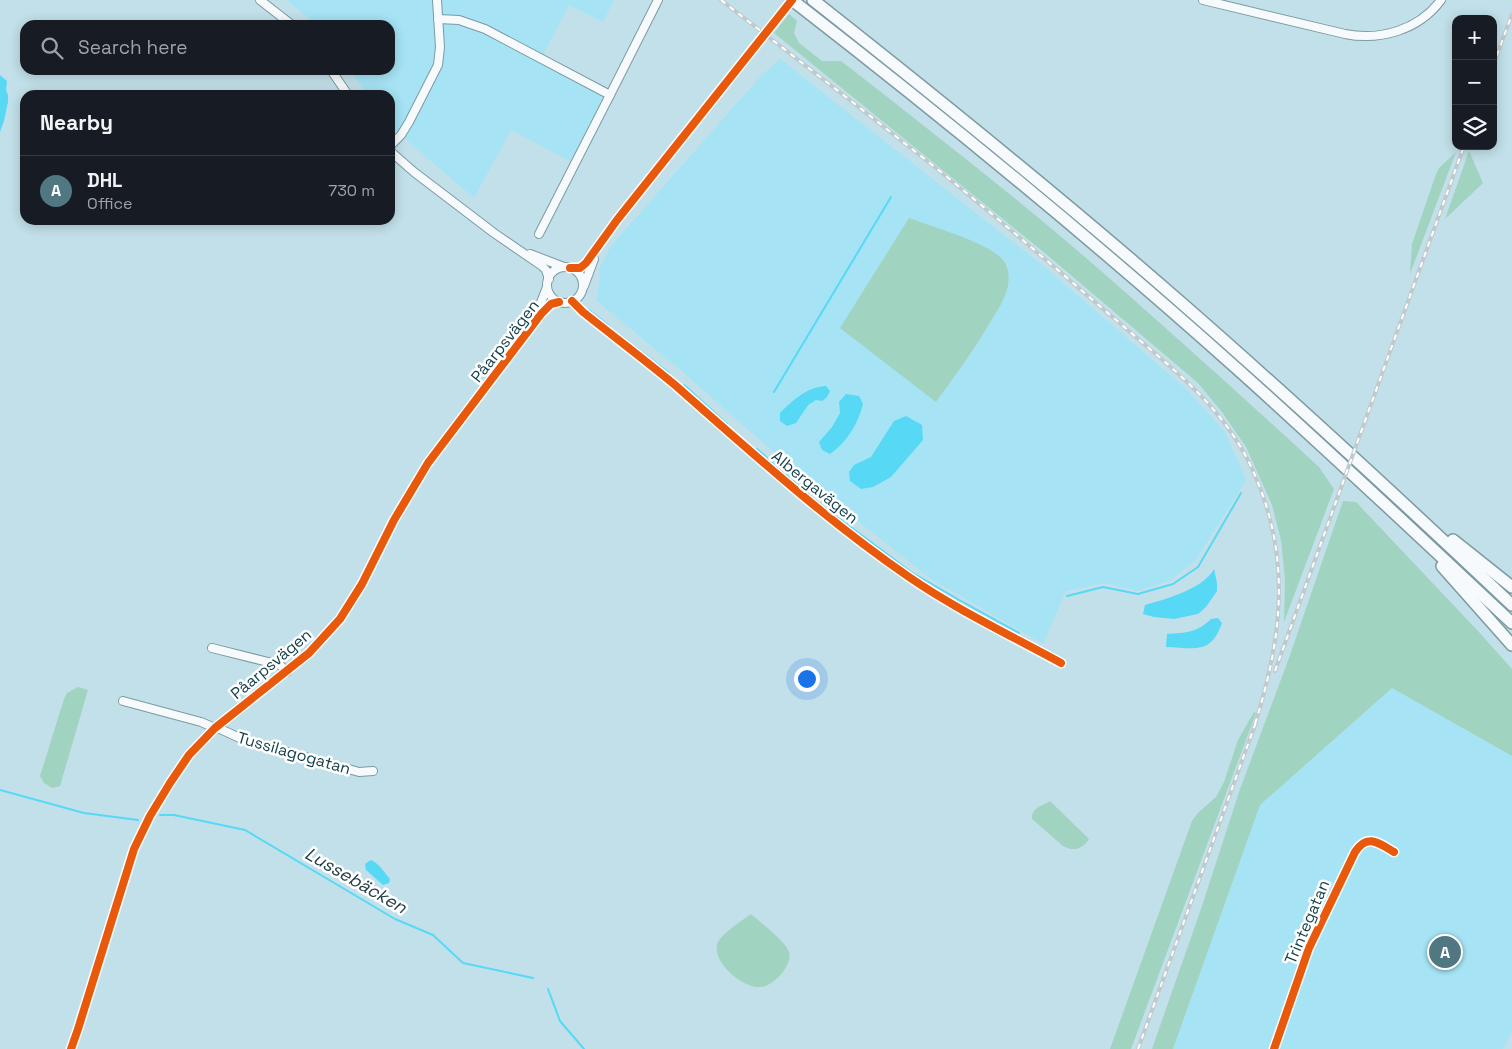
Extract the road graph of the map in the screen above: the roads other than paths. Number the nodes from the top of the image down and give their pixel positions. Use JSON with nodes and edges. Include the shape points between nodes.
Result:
{"nodes":[{"id":1,"x":260,"y":0,"type":"edge"},
{"id":2,"x":437,"y":0,"type":"edge"},
{"id":3,"x":658,"y":0,"type":"edge"},
{"id":4,"x":813,"y":0,"type":"edge"},
{"id":5,"x":1203,"y":0,"type":"edge"},
{"id":6,"x":1441,"y":0,"type":"edge"},
{"id":7,"x":790,"y":2,"type":"edge"},
{"id":8,"x":438,"y":19,"type":"junction"},
{"id":9,"x":286,"y":20,"type":"edge"},
{"id":10,"x":334,"y":75,"type":"edge"},
{"id":11,"x":345,"y":90,"type":"edge"},
{"id":12,"x":610,"y":96,"type":"junction"},
{"id":13,"x":395,"y":140,"type":"edge"},
{"id":14,"x":395,"y":155,"type":"edge"},
{"id":15,"x":540,"y":234,"type":"dead end"},
{"id":16,"x":517,"y":248,"type":"junction"},
{"id":17,"x":598,"y":248,"type":"junction"},
{"id":18,"x":568,"y":268,"type":"junction"},
{"id":19,"x":548,"y":283,"type":"junction"},
{"id":20,"x":583,"y":288,"type":"junction"},
{"id":21,"x":572,"y":301,"type":"junction"},
{"id":22,"x":559,"y":302,"type":"junction"},
{"id":23,"x":530,"y":329,"type":"junction"},
{"id":24,"x":1386,"y":487,"type":"junction"},
{"id":25,"x":1404,"y":521,"type":"junction"},
{"id":26,"x":1512,"y":587,"type":"edge"},
{"id":27,"x":1512,"y":605,"type":"edge"},
{"id":28,"x":1512,"y":623,"type":"edge"},
{"id":29,"x":1512,"y":645,"type":"edge"},
{"id":30,"x":212,"y":648,"type":"dead end"},
{"id":31,"x":1061,"y":663,"type":"dead end"},
{"id":32,"x":287,"y":672,"type":"junction"},
{"id":33,"x":123,"y":702,"type":"dead end"},
{"id":34,"x":215,"y":727,"type":"junction"},
{"id":35,"x":373,"y":771,"type":"dead end"},
{"id":36,"x":1394,"y":852,"type":"dead end"},
{"id":37,"x":71,"y":1049,"type":"edge"},
{"id":38,"x":1274,"y":1049,"type":"edge"}],
"edges":[{"from":1,"to":9,"type":"street"},
{"from":2,"to":8,"type":"street"},
{"from":3,"to":12,"type":"street"},
{"from":4,"to":24,"type":"highway","via":[[1111,242]]},
{"from":5,"to":6,"type":"street","via":[[1360,36],[1386,35],[1400,30],[1426,16]]},
{"from":7,"to":17,"type":"street"},
{"from":7,"to":25,"type":"highway","via":[[929,108],[1121,268]]},
{"from":8,"to":12,"type":"street","via":[[459,20],[485,29]]},
{"from":8,"to":13,"type":"street","via":[[438,65],[409,122]]},
{"from":10,"to":11,"type":"street"},
{"from":12,"to":15,"type":"street"},
{"from":14,"to":16,"type":"street"},
{"from":16,"to":18,"type":"street"},
{"from":16,"to":19,"type":"street","via":[[544,268]]},
{"from":17,"to":18,"type":"street","via":[[584,265]]},
{"from":17,"to":20,"type":"street"},
{"from":18,"to":19,"type":"street","via":[[554,272]]},
{"from":18,"to":20,"type":"street","via":[[580,275]]},
{"from":19,"to":22,"type":"street","via":[[551,296]]},
{"from":19,"to":23,"type":"street","name":"Påarpsvägen"},
{"from":20,"to":21,"type":"street","via":[[580,296]]},
{"from":21,"to":22,"type":"street"},
{"from":21,"to":31,"type":"street","name":"Albergavägen","via":[[811,504],[910,578]]},
{"from":22,"to":23,"type":"street","name":"Påarpsvägen","via":[[547,307]]},
{"from":23,"to":32,"type":"street","name":"Påarpsvägen","via":[[428,463],[340,618],[319,643]]},
{"from":24,"to":26,"type":"highway"},
{"from":24,"to":27,"type":"highway"},
{"from":25,"to":28,"type":"highway"},
{"from":25,"to":29,"type":"highway"},
{"from":30,"to":32,"type":"street","name":"Påarpsvägen","via":[[280,665]]},
{"from":32,"to":34,"type":"street","name":"Påarpsvägen"},
{"from":33,"to":34,"type":"street"},
{"from":34,"to":35,"type":"street","name":"Tussilagogatan","via":[[266,747],[359,772]]},
{"from":34,"to":37,"type":"street","name":"Påarpsvägen","via":[[183,763],[140,837],[123,881]]},
{"from":36,"to":38,"type":"street","name":"Trintegatan","via":[[1372,841],[1358,847],[1316,931]]}]}
